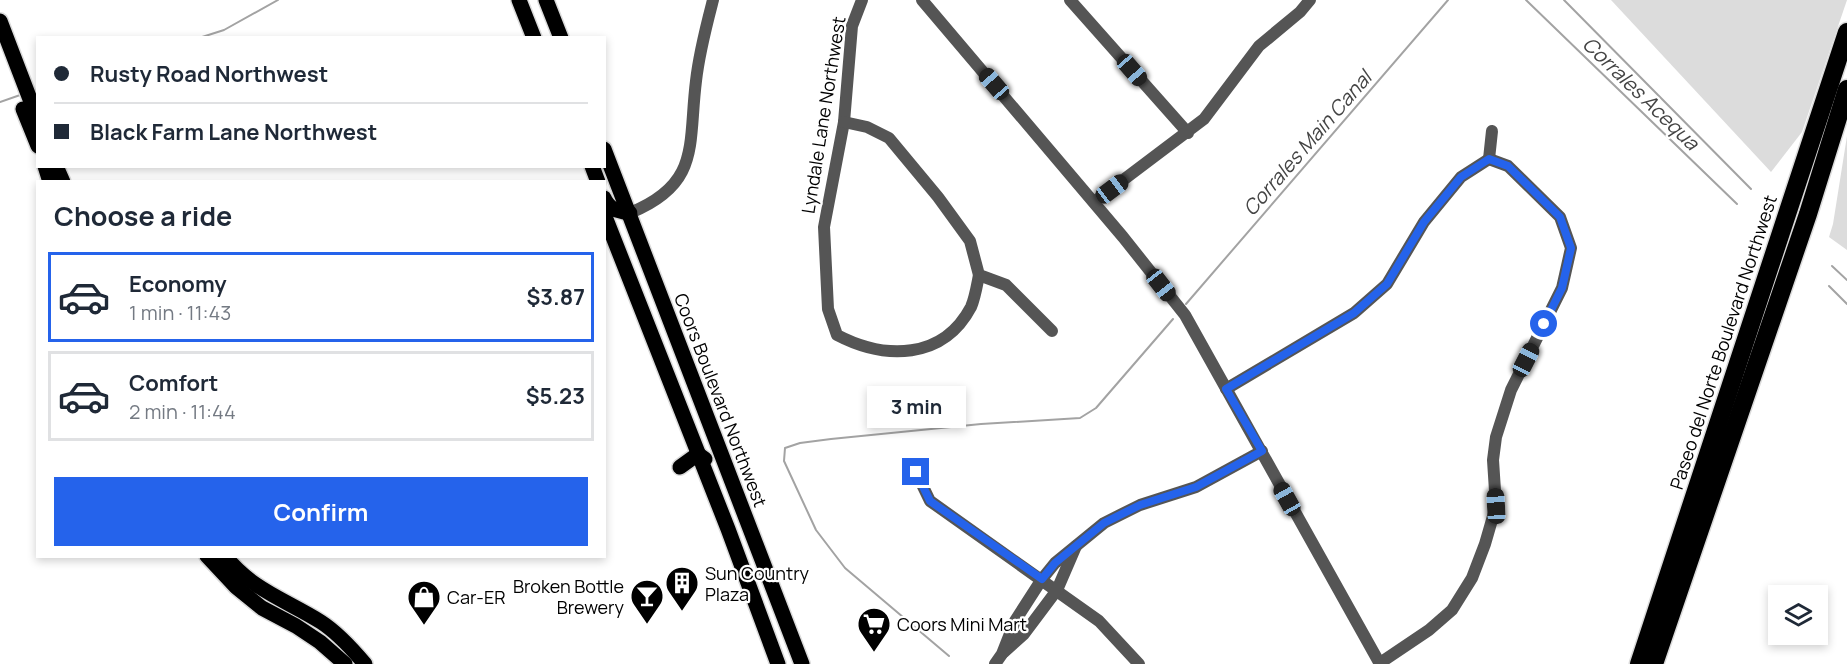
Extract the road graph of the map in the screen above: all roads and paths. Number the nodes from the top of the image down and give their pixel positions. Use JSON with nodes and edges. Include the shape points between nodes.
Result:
{"nodes":[{"id":1,"x":519,"y":0,"type":"edge"},
{"id":2,"x":546,"y":0,"type":"edge"},
{"id":3,"x":713,"y":0,"type":"edge"},
{"id":4,"x":862,"y":0,"type":"edge"},
{"id":5,"x":922,"y":0,"type":"edge"},
{"id":6,"x":1070,"y":0,"type":"edge"},
{"id":7,"x":1310,"y":0,"type":"edge"},
{"id":8,"x":0,"y":21,"type":"edge"},
{"id":9,"x":1847,"y":32,"type":"edge"},
{"id":10,"x":534,"y":36,"type":"edge"},
{"id":11,"x":560,"y":36,"type":"edge"},
{"id":12,"x":4,"y":46,"type":"edge"},
{"id":13,"x":1847,"y":89,"type":"edge"},
{"id":14,"x":36,"y":116,"type":"edge"},
{"id":15,"x":844,"y":122,"type":"junction"},
{"id":16,"x":1492,"y":131,"type":"dead end"},
{"id":17,"x":1188,"y":133,"type":"junction"},
{"id":18,"x":36,"y":143,"type":"edge"},
{"id":19,"x":606,"y":154,"type":"edge"},
{"id":20,"x":1489,"y":159,"type":"junction"},
{"id":21,"x":606,"y":201,"type":"edge"},
{"id":22,"x":1094,"y":202,"type":"junction"},
{"id":23,"x":630,"y":213,"type":"junction"},
{"id":24,"x":606,"y":218,"type":"edge"},
{"id":25,"x":606,"y":220,"type":"edge"},
{"id":26,"x":979,"y":275,"type":"junction"},
{"id":27,"x":1052,"y":331,"type":"dead end"},
{"id":28,"x":682,"y":352,"type":"junction"},
{"id":29,"x":1226,"y":389,"type":"junction"},
{"id":30,"x":1262,"y":451,"type":"junction"},
{"id":31,"x":698,"y":454,"type":"junction"},
{"id":32,"x":680,"y":467,"type":"dead end"},
{"id":33,"x":916,"y":472,"type":"dead end"},
{"id":34,"x":750,"y":532,"type":"junction"},
{"id":35,"x":1077,"y":545,"type":"junction"},
{"id":36,"x":209,"y":558,"type":"edge"},
{"id":37,"x":227,"y":558,"type":"edge"},
{"id":38,"x":1042,"y":579,"type":"junction"},
{"id":39,"x":1057,"y":590,"type":"junction"},
{"id":40,"x":998,"y":659,"type":"edge"},
{"id":41,"x":345,"y":664,"type":"edge"},
{"id":42,"x":365,"y":664,"type":"edge"},
{"id":43,"x":778,"y":664,"type":"edge"},
{"id":44,"x":802,"y":664,"type":"edge"},
{"id":45,"x":1139,"y":664,"type":"edge"},
{"id":46,"x":1380,"y":664,"type":"edge"},
{"id":47,"x":1639,"y":664,"type":"edge"},
{"id":48,"x":1654,"y":664,"type":"edge"}],
"edges":[{"from":1,"to":10,"type":"main road"},
{"from":2,"to":11,"type":"main road"},
{"from":3,"to":23,"type":"street","via":[[699,60],[686,165],[660,198]]},
{"from":4,"to":15,"type":"street","name":"Lyndale Lane Northwest","via":[[852,26]]},
{"from":5,"to":22,"type":"street"},
{"from":6,"to":17,"type":"street"},
{"from":7,"to":17,"type":"street","via":[[1259,46],[1204,119]]},
{"from":8,"to":12,"type":"main road"},
{"from":9,"to":47,"type":"highway","name":"Paseo del Norte Boulevard Northwest"},
{"from":12,"to":14,"type":"main road"},
{"from":12,"to":18,"type":"main road"},
{"from":13,"to":48,"type":"highway","name":"Paseo del Norte Boulevard Northwest"},
{"from":15,"to":26,"type":"street","via":[[889,138],[970,241]]},
{"from":15,"to":26,"type":"street","name":"Lyndale Lane Northwest","via":[[824,227],[828,309],[837,335],[856,345],[902,353],[930,347],[951,333],[971,306]]},
{"from":16,"to":20,"type":"street"},
{"from":17,"to":22,"type":"street"},
{"from":19,"to":23,"type":"main road","name":"Coors Boulevard Northwest"},
{"from":20,"to":29,"type":"street","via":[[1461,177],[1424,222],[1387,284],[1362,306]]},
{"from":20,"to":46,"type":"street","via":[[1508,166],[1560,217],[1571,248],[1562,288],[1511,390],[1496,437],[1496,506],[1472,578],[1452,610]]},
{"from":21,"to":23,"type":"main road","via":[[614,211]]},
{"from":22,"to":29,"type":"street","via":[[1185,315]]},
{"from":23,"to":28,"type":"main road","name":"Coors Boulevard Northwest"},
{"from":24,"to":28,"type":"main road","via":[[615,225],[664,342]]},
{"from":25,"to":31,"type":"main road"},
{"from":26,"to":27,"type":"street","via":[[1006,285]]},
{"from":28,"to":34,"type":"main road","name":"Coors Boulevard Northwest"},
{"from":29,"to":30,"type":"street"},
{"from":30,"to":35,"type":"street","via":[[1196,487],[1125,512]]},
{"from":30,"to":46,"type":"street"},
{"from":31,"to":32,"type":"main road"},
{"from":31,"to":34,"type":"main road","via":[[706,460],[729,508]]},
{"from":31,"to":43,"type":"main road"},
{"from":33,"to":38,"type":"street","via":[[930,501]]},
{"from":34,"to":44,"type":"main road","name":"Coors Boulevard Northwest"},
{"from":35,"to":38,"type":"street"},
{"from":35,"to":39,"type":"street"},
{"from":36,"to":41,"type":"main road","via":[[262,608],[312,637]]},
{"from":37,"to":42,"type":"main road","via":[[265,592],[323,623]]},
{"from":38,"to":39,"type":"street"},
{"from":38,"to":40,"type":"street","via":[[1015,621]]},
{"from":39,"to":40,"type":"street","via":[[1024,634]]},
{"from":39,"to":45,"type":"street","via":[[1099,621]]}]}
